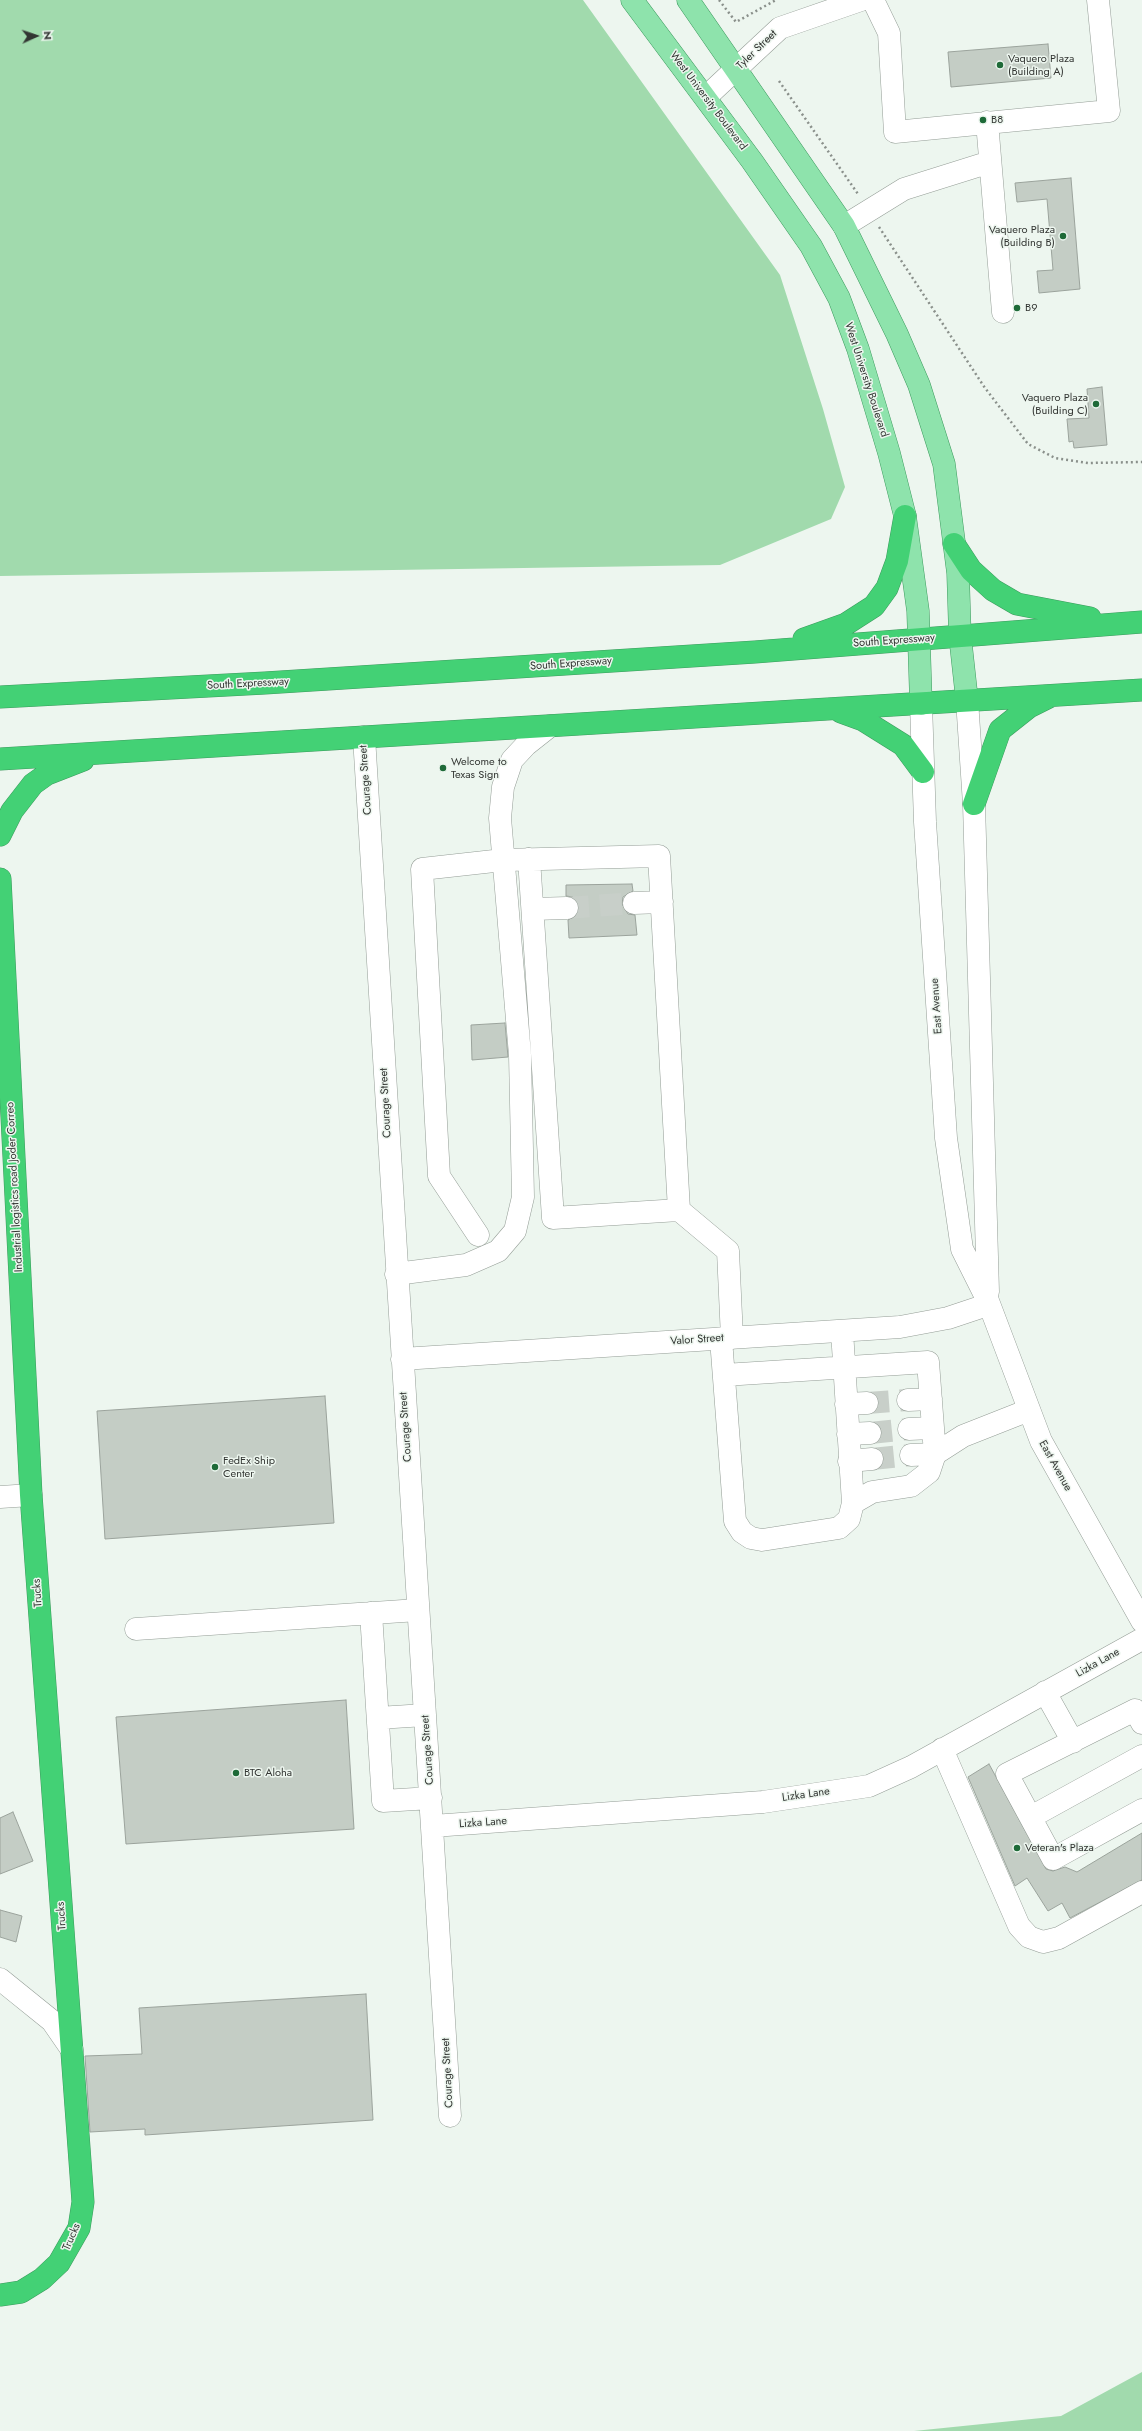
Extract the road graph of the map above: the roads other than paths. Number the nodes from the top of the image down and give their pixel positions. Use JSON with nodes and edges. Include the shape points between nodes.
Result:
{"nodes":[{"id":1,"x":632,"y":0,"type":"edge"},
{"id":2,"x":688,"y":0,"type":"edge"},
{"id":3,"x":861,"y":0,"type":"edge"},
{"id":4,"x":873,"y":0,"type":"edge"},
{"id":5,"x":1098,"y":0,"type":"edge"},
{"id":6,"x":824,"y":6,"type":"edge"},
{"id":7,"x":737,"y":70,"type":"junction"},
{"id":8,"x":706,"y":97,"type":"junction"},
{"id":9,"x":987,"y":122,"type":"junction"},
{"id":10,"x":990,"y":162,"type":"junction"},
{"id":11,"x":844,"y":226,"type":"junction"},
{"id":12,"x":1003,"y":312,"type":"dead end"},
{"id":13,"x":905,"y":516,"type":"junction"},
{"id":14,"x":954,"y":544,"type":"junction"},
{"id":15,"x":1142,"y":622,"type":"edge"},
{"id":16,"x":1121,"y":624,"type":"junction"},
{"id":17,"x":960,"y":636,"type":"junction"},
{"id":18,"x":920,"y":639,"type":"junction"},
{"id":19,"x":755,"y":652,"type":"junction"},
{"id":20,"x":1142,"y":690,"type":"edge"},
{"id":21,"x":1054,"y":695,"type":"junction"},
{"id":22,"x":0,"y":697,"type":"edge"},
{"id":23,"x":967,"y":700,"type":"junction"},
{"id":24,"x":921,"y":704,"type":"junction"},
{"id":25,"x":834,"y":710,"type":"junction"},
{"id":26,"x":550,"y":726,"type":"junction"},
{"id":27,"x":364,"y":737,"type":"junction"},
{"id":28,"x":115,"y":751,"type":"junction"},
{"id":29,"x":0,"y":758,"type":"edge"},
{"id":30,"x":922,"y":772,"type":"junction"},
{"id":31,"x":974,"y":804,"type":"junction"},
{"id":32,"x":0,"y":835,"type":"edge"},
{"id":33,"x":529,"y":859,"type":"junction"},
{"id":34,"x":504,"y":860,"type":"junction"},
{"id":35,"x":0,"y":879,"type":"edge"},
{"id":36,"x":662,"y":902,"type":"junction"},
{"id":37,"x":634,"y":903,"type":"tunnel mouth"},
{"id":38,"x":567,"y":908,"type":"tunnel mouth"},
{"id":39,"x":533,"y":909,"type":"junction"},
{"id":40,"x":5,"y":1094,"type":"edge"},
{"id":41,"x":679,"y":1210,"type":"junction"},
{"id":42,"x":478,"y":1235,"type":"dead end"},
{"id":43,"x":396,"y":1274,"type":"junction"},
{"id":44,"x":988,"y":1301,"type":"junction"},
{"id":45,"x":842,"y":1331,"type":"junction"},
{"id":46,"x":726,"y":1338,"type":"junction"},
{"id":47,"x":402,"y":1359,"type":"junction"},
{"id":48,"x":843,"y":1368,"type":"junction"},
{"id":49,"x":724,"y":1375,"type":"junction"},
{"id":50,"x":931,"y":1399,"type":"junction"},
{"id":51,"x":908,"y":1400,"type":"tunnel mouth"},
{"id":52,"x":867,"y":1403,"type":"tunnel mouth"},
{"id":53,"x":846,"y":1404,"type":"junction"},
{"id":54,"x":1029,"y":1410,"type":"junction"},
{"id":55,"x":932,"y":1428,"type":"junction"},
{"id":56,"x":909,"y":1429,"type":"tunnel mouth"},
{"id":57,"x":870,"y":1433,"type":"tunnel mouth"},
{"id":58,"x":848,"y":1434,"type":"junction"},
{"id":59,"x":935,"y":1454,"type":"junction"},
{"id":60,"x":911,"y":1455,"type":"tunnel mouth"},
{"id":61,"x":872,"y":1459,"type":"tunnel mouth"},
{"id":62,"x":849,"y":1460,"type":"junction"},
{"id":63,"x":31,"y":1495,"type":"junction"},
{"id":64,"x":0,"y":1497,"type":"edge"},
{"id":65,"x":852,"y":1503,"type":"junction"},
{"id":66,"x":418,"y":1610,"type":"junction"},
{"id":67,"x":371,"y":1613,"type":"junction"},
{"id":68,"x":1142,"y":1621,"type":"edge"},
{"id":69,"x":136,"y":1629,"type":"dead end"},
{"id":70,"x":1142,"y":1639,"type":"edge"},
{"id":71,"x":1045,"y":1692,"type":"junction"},
{"id":72,"x":425,"y":1715,"type":"junction"},
{"id":73,"x":378,"y":1718,"type":"junction"},
{"id":74,"x":1142,"y":1723,"type":"edge"},
{"id":75,"x":1073,"y":1742,"type":"junction"},
{"id":76,"x":942,"y":1749,"type":"junction"},
{"id":77,"x":1142,"y":1756,"type":"edge"},
{"id":78,"x":431,"y":1798,"type":"junction"},
{"id":79,"x":1142,"y":1810,"type":"edge"},
{"id":80,"x":1031,"y":1817,"type":"junction"},
{"id":81,"x":433,"y":1826,"type":"junction"},
{"id":82,"x":1142,"y":1892,"type":"edge"},
{"id":83,"x":0,"y":1979,"type":"edge"},
{"id":84,"x":72,"y":2050,"type":"junction"},
{"id":85,"x":450,"y":2116,"type":"dead end"},
{"id":86,"x":0,"y":2295,"type":"edge"}],
"edges":[{"from":1,"to":8,"type":"main road","name":"West University Boulevard"},
{"from":2,"to":7,"type":"main road"},
{"from":3,"to":6,"type":"street","name":"Tyler Street"},
{"from":4,"to":9,"type":"street","via":[[889,33],[895,132]]},
{"from":5,"to":9,"type":"street","via":[[1109,111]]},
{"from":6,"to":7,"type":"street","name":"Tyler Street","via":[[780,28]]},
{"from":7,"to":8,"type":"street","name":"Tyler Street"},
{"from":7,"to":11,"type":"main road"},
{"from":8,"to":13,"type":"main road","name":"West University Boulevard","via":[[811,246],[838,298],[858,349]]},
{"from":9,"to":10,"type":"street"},
{"from":10,"to":11,"type":"street","via":[[904,189]]},
{"from":10,"to":12,"type":"street"},
{"from":11,"to":14,"type":"main road","via":[[919,385],[944,464]]},
{"from":13,"to":18,"type":"main road","name":"West University Boulevard"},
{"from":13,"to":19,"type":"highway","via":[[897,561],[887,588],[874,606],[846,624],[821,635]]},
{"from":14,"to":16,"type":"highway","via":[[977,575],[993,590],[1017,604]]},
{"from":14,"to":17,"type":"main road","via":[[958,573]]},
{"from":15,"to":16,"type":"highway","name":"South Expressway"},
{"from":16,"to":17,"type":"highway","name":"South Expressway"},
{"from":17,"to":18,"type":"highway","name":"South Expressway"},
{"from":17,"to":23,"type":"main road"},
{"from":18,"to":19,"type":"highway","name":"South Expressway"},
{"from":18,"to":24,"type":"main road","name":"West University Boulevard"},
{"from":19,"to":22,"type":"highway","name":"South Expressway"},
{"from":20,"to":21,"type":"highway"},
{"from":21,"to":23,"type":"highway"},
{"from":21,"to":31,"type":"highway","via":[[1029,707],[1000,730]]},
{"from":23,"to":24,"type":"highway"},
{"from":23,"to":31,"type":"street","name":"East Avenue"},
{"from":24,"to":25,"type":"highway"},
{"from":24,"to":30,"type":"street","name":"East Avenue"},
{"from":25,"to":26,"type":"highway"},
{"from":25,"to":30,"type":"highway","via":[[863,720],[903,745]]},
{"from":26,"to":27,"type":"highway"},
{"from":26,"to":34,"type":"street","via":[[512,760],[503,787],[500,818]]},
{"from":27,"to":28,"type":"highway"},
{"from":27,"to":43,"type":"street","name":"Courage Street"},
{"from":28,"to":29,"type":"highway"},
{"from":28,"to":32,"type":"highway","via":[[64,766],[33,784],[12,811]]},
{"from":30,"to":44,"type":"street","name":"East Avenue","via":[[946,1138],[962,1249]]},
{"from":31,"to":44,"type":"street","name":"East Avenue"},
{"from":33,"to":34,"type":"street"},
{"from":33,"to":36,"type":"street","via":[[659,856]]},
{"from":33,"to":39,"type":"street"},
{"from":34,"to":42,"type":"street","via":[[422,869],[439,1176]]},
{"from":34,"to":43,"type":"street","via":[[520,1055],[523,1197],[515,1231],[498,1251],[466,1265]]},
{"from":35,"to":40,"type":"highway","name":"Industrial logistics road Joder Correo"},
{"from":36,"to":37,"type":"street"},
{"from":36,"to":41,"type":"street"},
{"from":38,"to":39,"type":"street"},
{"from":39,"to":41,"type":"street","via":[[553,1218]]},
{"from":40,"to":63,"type":"highway","name":"Industrial logistics road Joder Correo"},
{"from":41,"to":46,"type":"street","via":[[728,1251]]},
{"from":43,"to":47,"type":"street","name":"Courage Street"},
{"from":44,"to":45,"type":"street","name":"Valor Street","via":[[981,1307],[929,1323]]},
{"from":44,"to":54,"type":"street","name":"East Avenue"},
{"from":45,"to":46,"type":"street","name":"Valor Street"},
{"from":45,"to":48,"type":"street"},
{"from":46,"to":47,"type":"street","name":"Valor Street"},
{"from":46,"to":49,"type":"street"},
{"from":47,"to":66,"type":"street","name":"Courage Street"},
{"from":48,"to":49,"type":"street"},
{"from":48,"to":50,"type":"street","via":[[928,1362]]},
{"from":48,"to":53,"type":"street"},
{"from":49,"to":65,"type":"street","via":[[734,1521],[742,1532],[751,1538],[762,1540],[839,1528],[849,1519]]},
{"from":50,"to":51,"type":"street"},
{"from":50,"to":55,"type":"street"},
{"from":52,"to":53,"type":"street"},
{"from":53,"to":58,"type":"street"},
{"from":54,"to":59,"type":"street","via":[[963,1436]]},
{"from":54,"to":68,"type":"street","name":"East Avenue","via":[[1041,1441]]},
{"from":55,"to":56,"type":"street"},
{"from":55,"to":59,"type":"street"},
{"from":57,"to":58,"type":"street"},
{"from":58,"to":62,"type":"street"},
{"from":59,"to":60,"type":"street"},
{"from":59,"to":65,"type":"street","via":[[929,1472],[911,1486],[872,1492]]},
{"from":61,"to":62,"type":"street"},
{"from":62,"to":65,"type":"street"},
{"from":63,"to":64,"type":"street"},
{"from":63,"to":84,"type":"highway","name":"Trucks"},
{"from":66,"to":67,"type":"street"},
{"from":66,"to":72,"type":"street","name":"Courage Street"},
{"from":67,"to":69,"type":"street"},
{"from":67,"to":73,"type":"street"},
{"from":70,"to":71,"type":"street","name":"Lizka Lane"},
{"from":71,"to":75,"type":"street"},
{"from":71,"to":76,"type":"street","name":"Lizka Lane"},
{"from":72,"to":73,"type":"street"},
{"from":72,"to":78,"type":"street","name":"Courage Street"},
{"from":73,"to":78,"type":"street","via":[[383,1801]]},
{"from":74,"to":75,"type":"street","via":[[1135,1710]]},
{"from":75,"to":80,"type":"street","via":[[1007,1774]]},
{"from":76,"to":81,"type":"street","name":"Lizka Lane","via":[[870,1786],[763,1802]]},
{"from":76,"to":82,"type":"street","via":[[1019,1926],[1029,1937],[1043,1942],[1059,1938]]},
{"from":77,"to":80,"type":"street"},
{"from":78,"to":81,"type":"street","name":"Courage Street"},
{"from":79,"to":80,"type":"street","via":[[1053,1859]]},
{"from":81,"to":85,"type":"street","name":"Courage Street"},
{"from":83,"to":84,"type":"street","via":[[52,2021]]},
{"from":84,"to":86,"type":"highway","name":"Trucks","via":[[83,2202],[79,2228],[59,2263],[42,2279],[21,2292]]}]}
